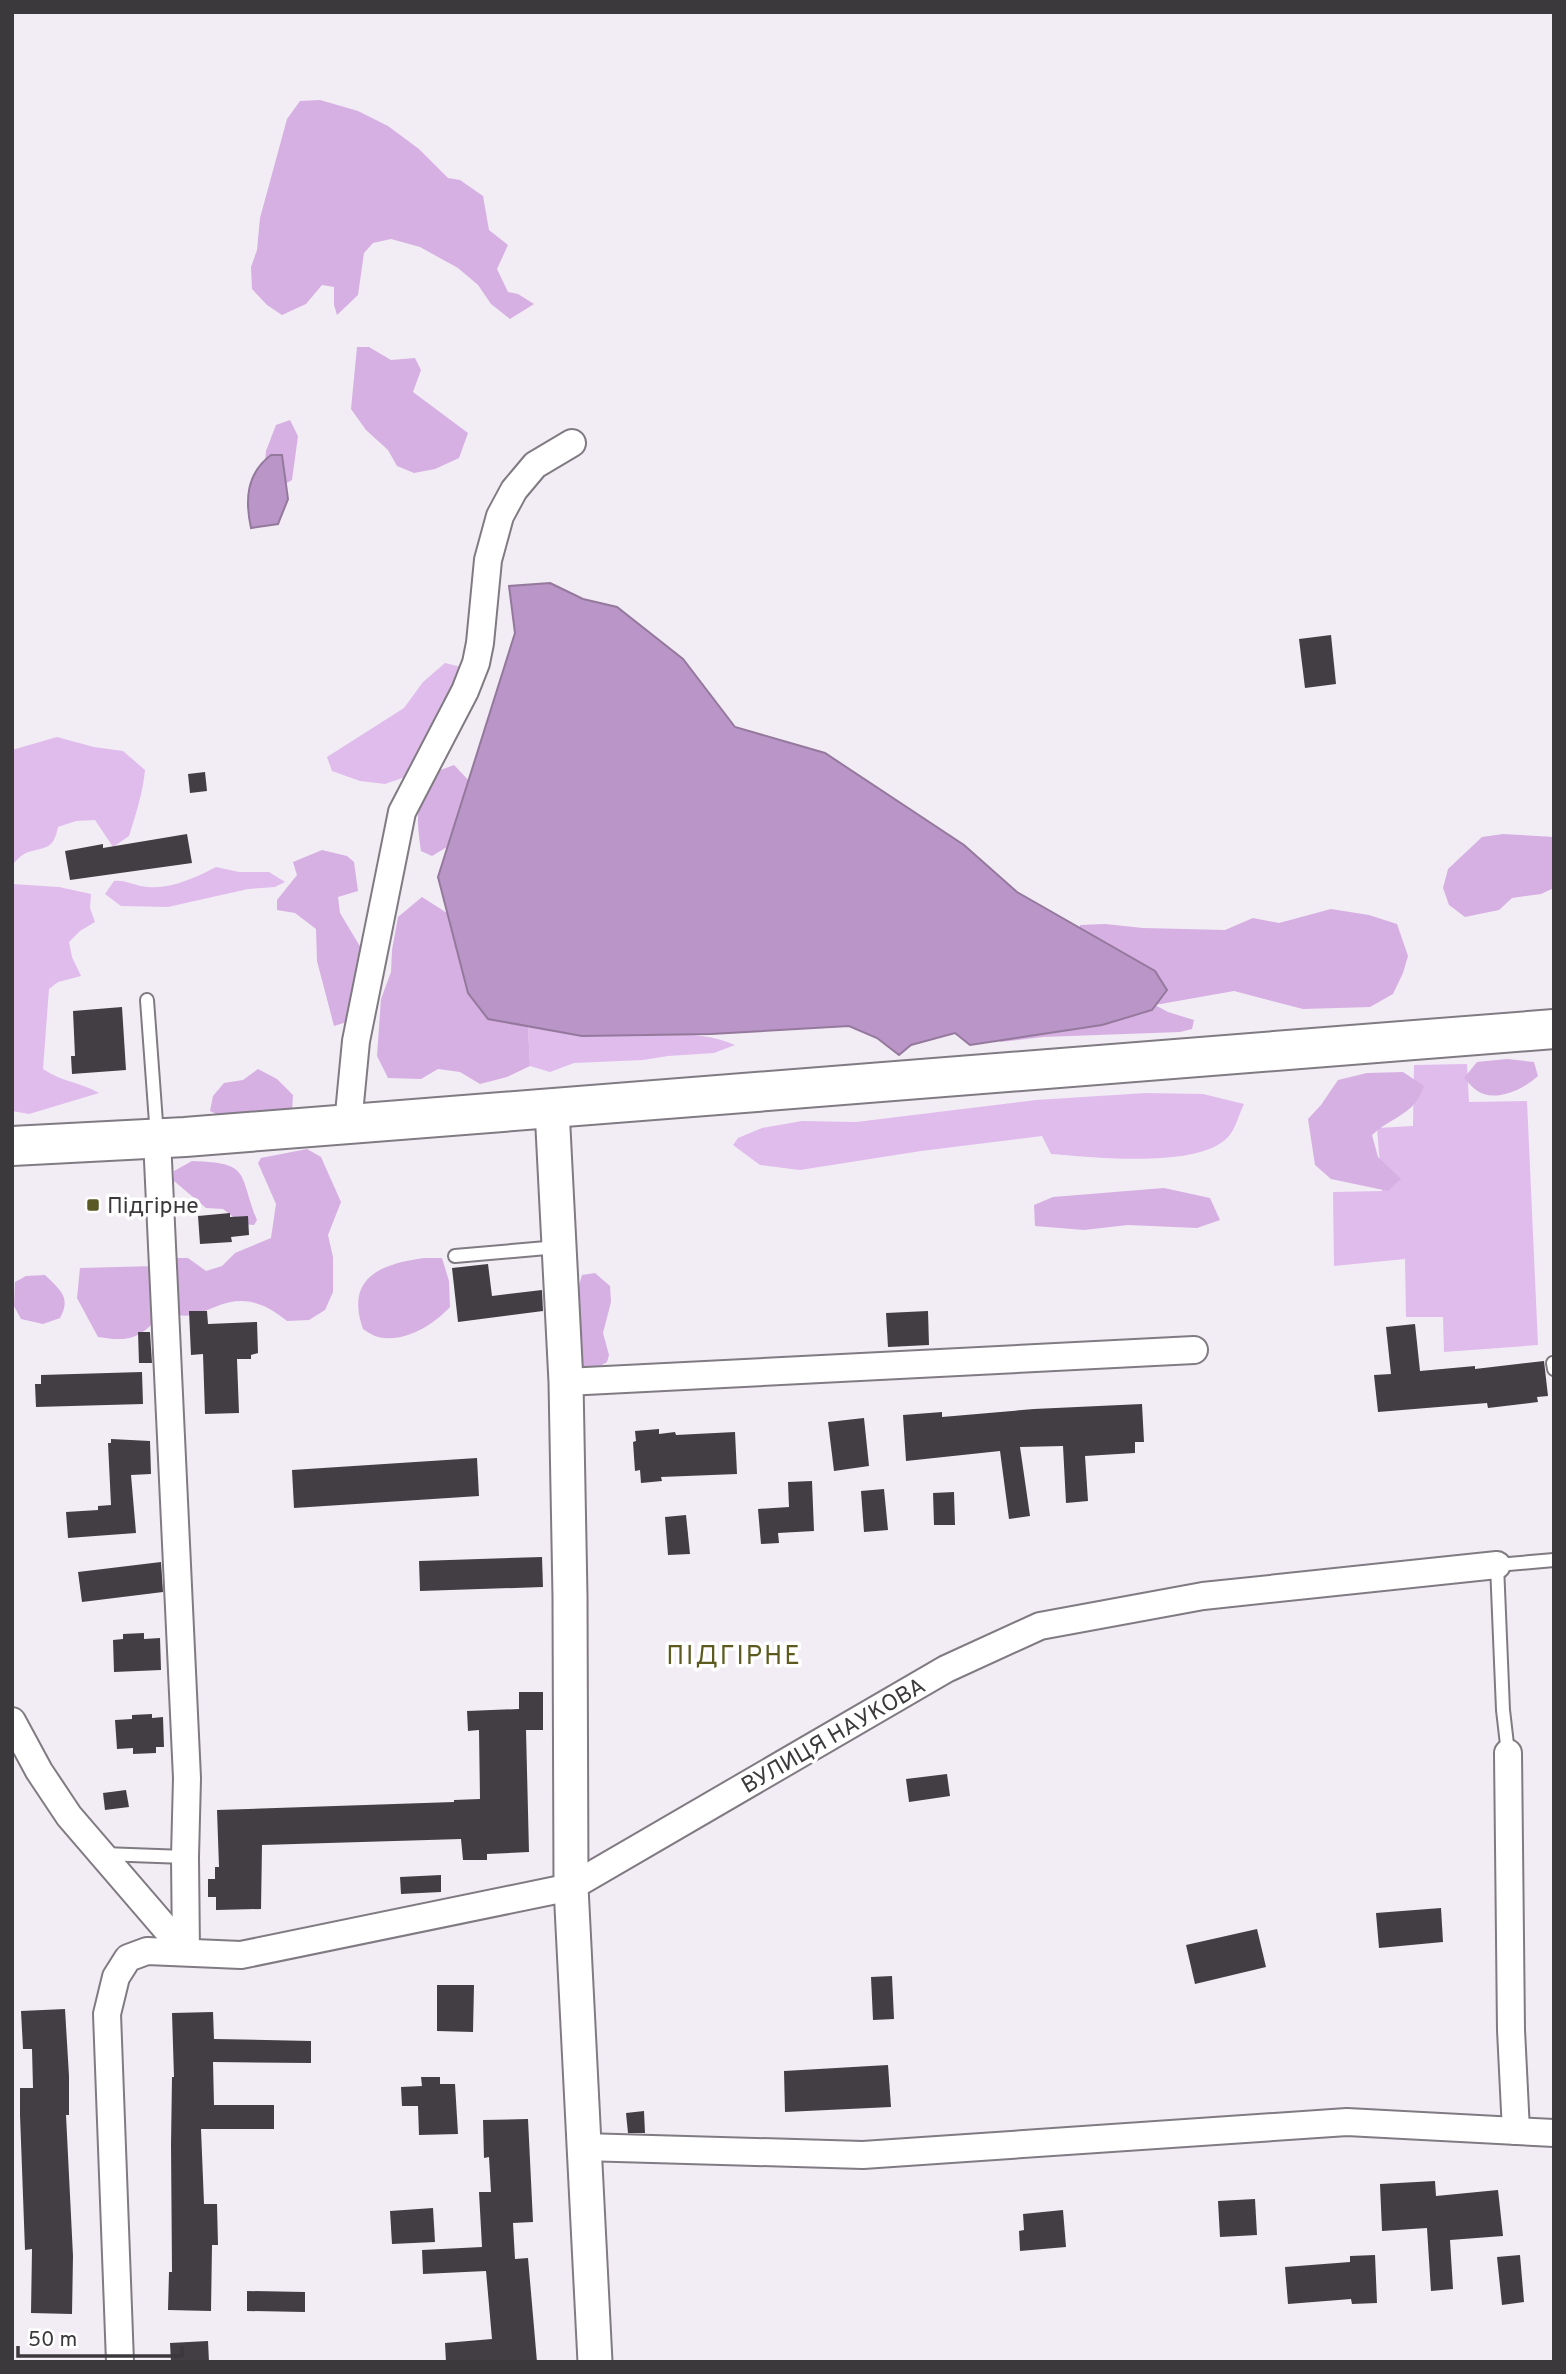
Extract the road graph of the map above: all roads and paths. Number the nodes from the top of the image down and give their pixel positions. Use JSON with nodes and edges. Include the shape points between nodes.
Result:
{"nodes":[{"id":1,"x":572,"y":443,"type":"dead end"},
{"id":2,"x":147,"y":1000,"type":"dead end"},
{"id":3,"x":1554,"y":1029,"type":"edge"},
{"id":4,"x":552,"y":1109,"type":"junction"},
{"id":5,"x":348,"y":1124,"type":"junction"},
{"id":6,"x":157,"y":1139,"type":"junction"},
{"id":7,"x":12,"y":1146,"type":"edge"},
{"id":8,"x":559,"y":1247,"type":"junction"},
{"id":9,"x":455,"y":1256,"type":"dead end"},
{"id":10,"x":1194,"y":1350,"type":"dead end"},
{"id":11,"x":1553,"y":1363,"type":"edge"},
{"id":12,"x":1554,"y":1369,"type":"edge"},
{"id":13,"x":566,"y":1382,"type":"junction"},
{"id":14,"x":1554,"y":1560,"type":"edge"},
{"id":15,"x":1497,"y":1565,"type":"junction"},
{"id":16,"x":12,"y":1721,"type":"edge"},
{"id":17,"x":1508,"y":1753,"type":"joint"},
{"id":18,"x":103,"y":1854,"type":"junction"},
{"id":19,"x":185,"y":1857,"type":"junction"},
{"id":20,"x":570,"y":1887,"type":"junction"},
{"id":21,"x":186,"y":1952,"type":"junction"},
{"id":22,"x":1516,"y":2131,"type":"junction"},
{"id":23,"x":1554,"y":2133,"type":"edge"},
{"id":24,"x":583,"y":2147,"type":"junction"},
{"id":25,"x":120,"y":2362,"type":"edge"},
{"id":26,"x":595,"y":2362,"type":"edge"}],
"edges":[{"from":1,"to":5,"type":"street","via":[[535,465],[500,516],[488,560],[475,663],[402,812],[356,1041]]},
{"from":2,"to":6,"type":"lane"},
{"from":3,"to":4,"type":"highway"},
{"from":4,"to":5,"type":"highway"},
{"from":4,"to":8,"type":"street"},
{"from":5,"to":6,"type":"highway"},
{"from":6,"to":7,"type":"highway"},
{"from":6,"to":19,"type":"street","via":[[185,1723]]},
{"from":8,"to":9,"type":"lane"},
{"from":8,"to":13,"type":"street"},
{"from":10,"to":13,"type":"street"},
{"from":11,"to":12,"type":"lane"},
{"from":13,"to":20,"type":"street"},
{"from":14,"to":15,"type":"lane"},
{"from":15,"to":17,"type":"lane"},
{"from":15,"to":20,"type":"street","name":"ВУЛИЦЯ НАУКОВА","via":[[1203,1596],[1040,1626],[946,1669]]},
{"from":16,"to":18,"type":"street","via":[[69,1816]]},
{"from":17,"to":22,"type":"street"},
{"from":18,"to":19,"type":"lane"},
{"from":18,"to":21,"type":"street"},
{"from":19,"to":21,"type":"street"},
{"from":20,"to":21,"type":"street","name":"ВУЛИЦЯ НАУКОВА","via":[[241,1955]]},
{"from":20,"to":24,"type":"street"},
{"from":21,"to":25,"type":"street","name":"ВУЛИЦЯ НАУКОВА","via":[[147,1951],[128,1958],[116,1977],[107,2014]]},
{"from":22,"to":23,"type":"street"},
{"from":22,"to":24,"type":"street","via":[[1347,2122],[863,2155]]},
{"from":24,"to":26,"type":"street"}]}
